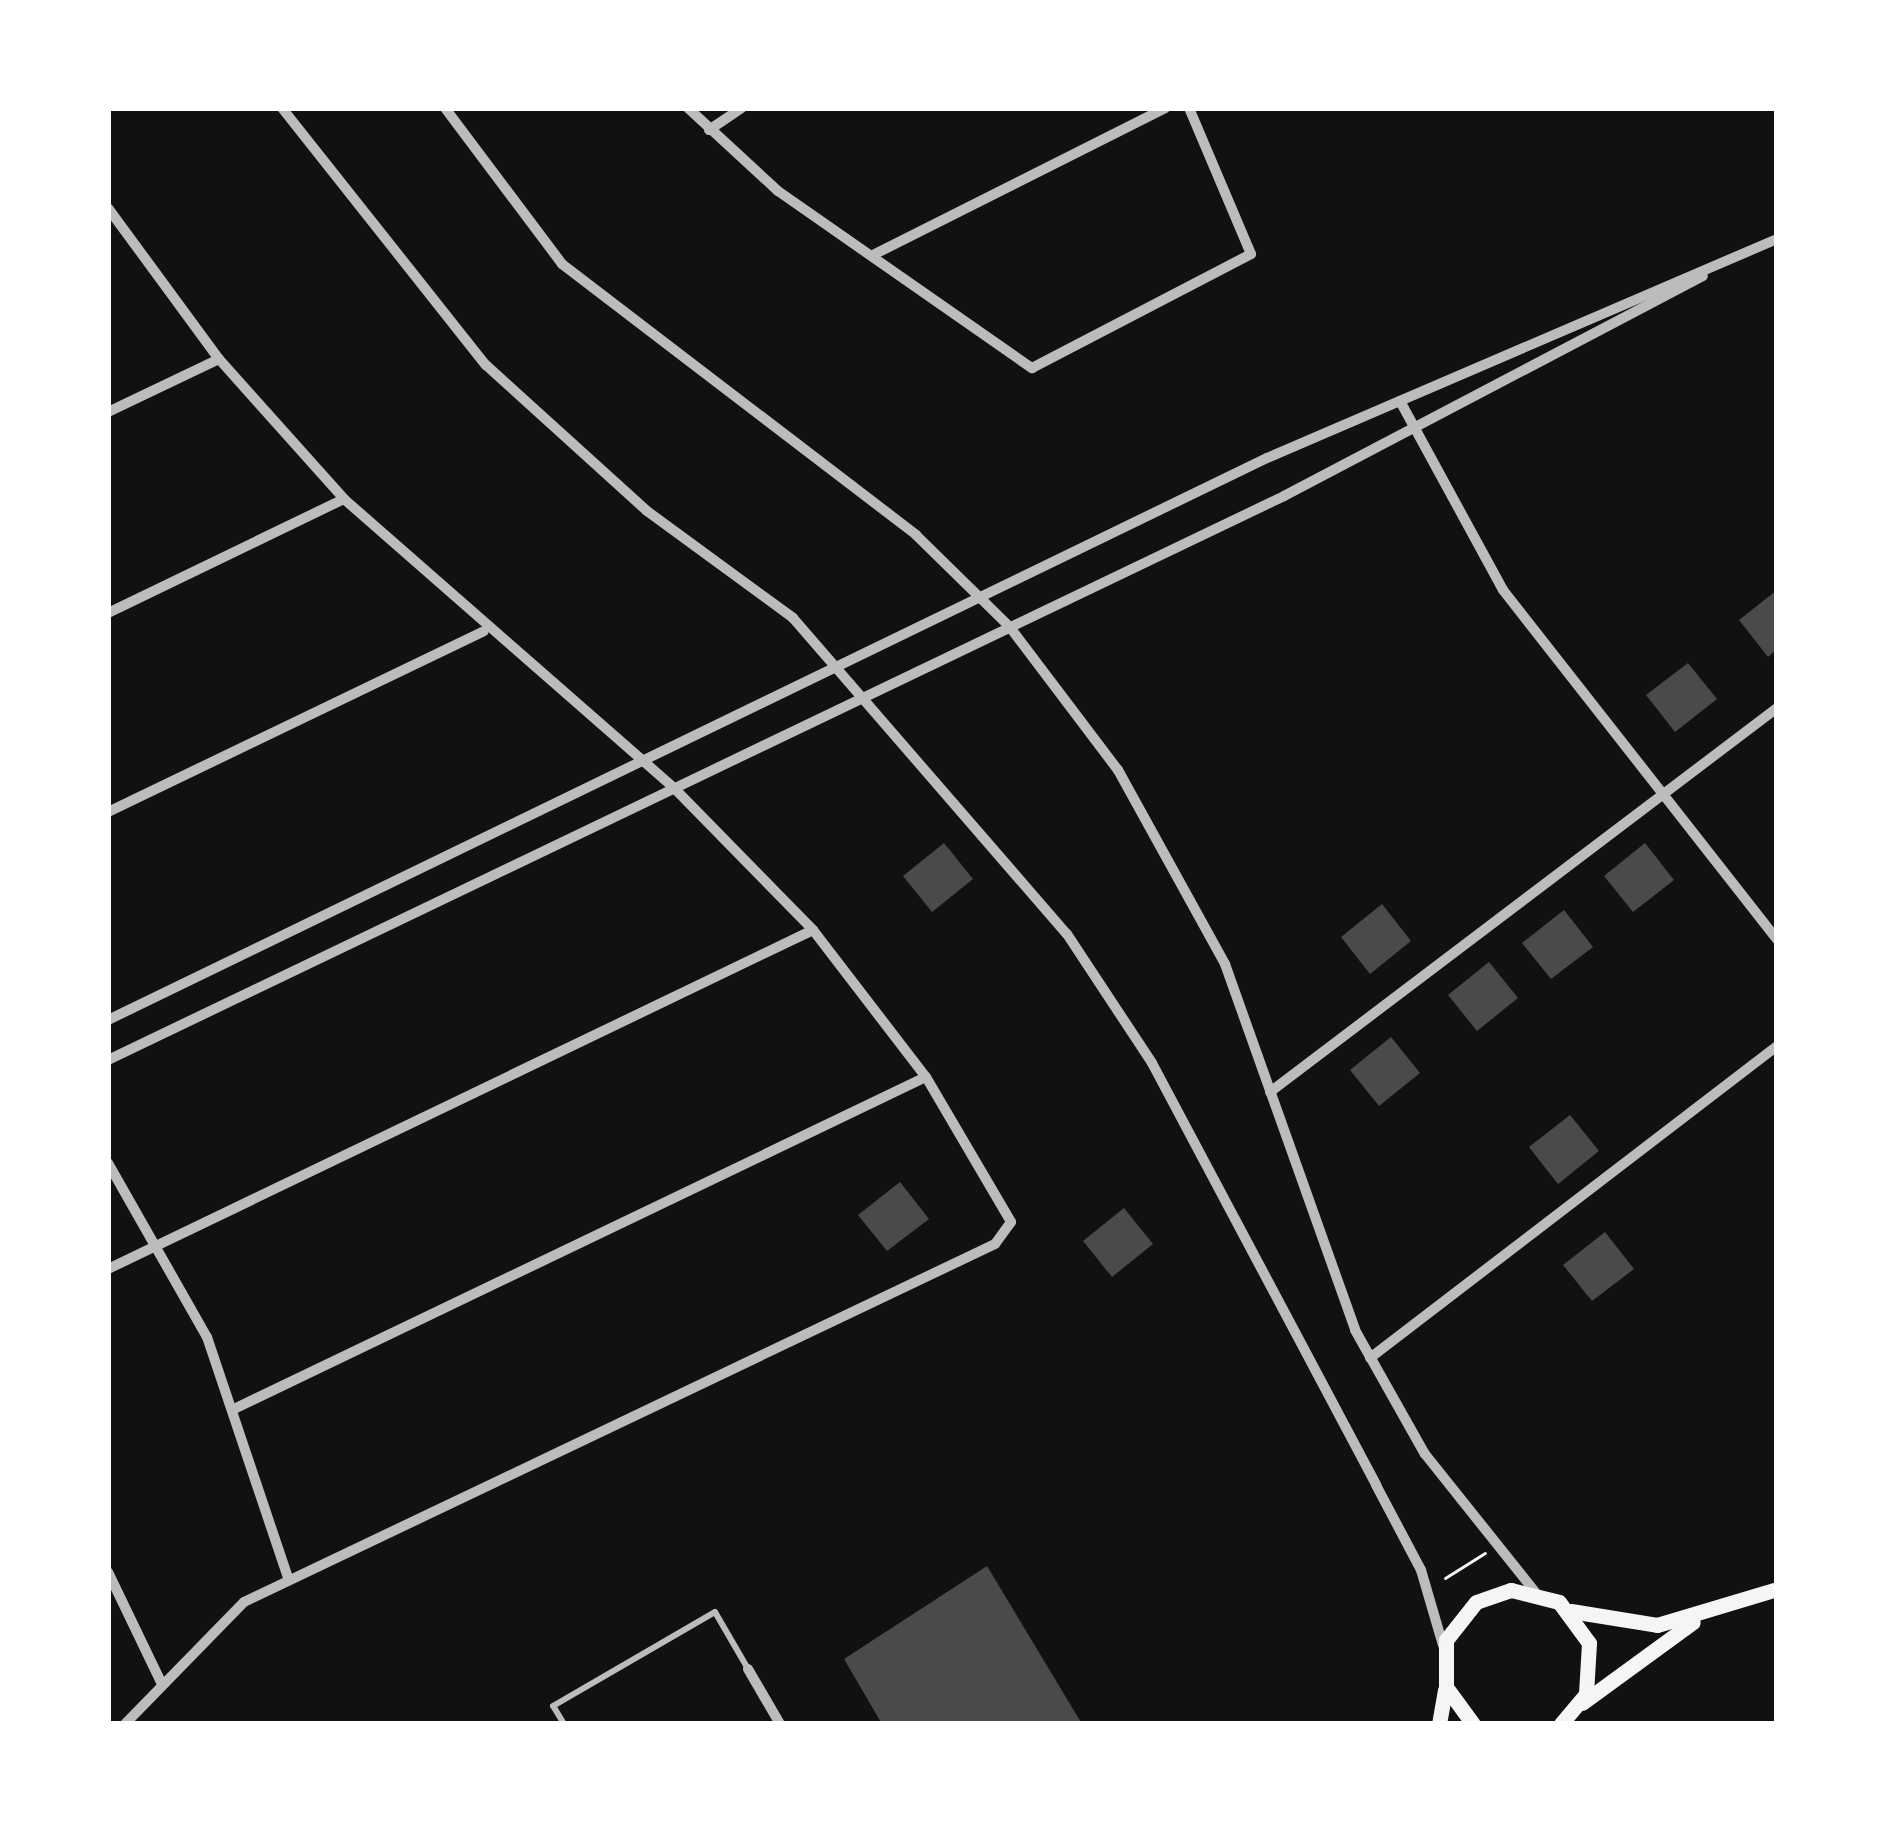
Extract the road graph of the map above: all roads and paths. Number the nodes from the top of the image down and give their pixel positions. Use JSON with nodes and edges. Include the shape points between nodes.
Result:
{"nodes":[{"id":1,"x":282,"y":108,"type":"edge"},
{"id":2,"x":445,"y":108,"type":"edge"},
{"id":3,"x":688,"y":108,"type":"edge"},
{"id":4,"x":742,"y":108,"type":"edge"},
{"id":5,"x":1165,"y":108,"type":"edge"},
{"id":6,"x":1189,"y":108,"type":"edge"},
{"id":7,"x":709,"y":130,"type":"junction"},
{"id":8,"x":108,"y":209,"type":"edge"},
{"id":9,"x":1777,"y":239,"type":"edge"},
{"id":10,"x":1749,"y":252,"type":"junction"},
{"id":11,"x":875,"y":254,"type":"junction"},
{"id":12,"x":219,"y":358,"type":"junction"},
{"id":13,"x":1400,"y":401,"type":"junction"},
{"id":14,"x":108,"y":412,"type":"edge"},
{"id":15,"x":1411,"y":423,"type":"junction"},
{"id":16,"x":344,"y":499,"type":"junction"},
{"id":17,"x":986,"y":601,"type":"junction"},
{"id":18,"x":108,"y":613,"type":"edge"},
{"id":19,"x":1009,"y":626,"type":"junction"},
{"id":20,"x":484,"y":632,"type":"junction"},
{"id":21,"x":841,"y":667,"type":"junction"},
{"id":22,"x":868,"y":696,"type":"junction"},
{"id":23,"x":1777,"y":708,"type":"edge"},
{"id":24,"x":647,"y":765,"type":"junction"},
{"id":25,"x":676,"y":790,"type":"junction"},
{"id":26,"x":1666,"y":793,"type":"junction"},
{"id":27,"x":108,"y":812,"type":"edge"},
{"id":28,"x":813,"y":930,"type":"junction"},
{"id":29,"x":1777,"y":940,"type":"edge"},
{"id":30,"x":108,"y":1020,"type":"edge"},
{"id":31,"x":1777,"y":1046,"type":"edge"},
{"id":32,"x":108,"y":1060,"type":"edge"},
{"id":33,"x":926,"y":1077,"type":"junction"},
{"id":34,"x":1270,"y":1092,"type":"junction"},
{"id":35,"x":108,"y":1163,"type":"edge"},
{"id":36,"x":159,"y":1243,"type":"junction"},
{"id":37,"x":108,"y":1269,"type":"edge"},
{"id":38,"x":1370,"y":1358,"type":"junction"},
{"id":39,"x":236,"y":1408,"type":"junction"},
{"id":40,"x":1487,"y":1552,"type":"dead end"},
{"id":41,"x":108,"y":1573,"type":"edge"},
{"id":42,"x":1445,"y":1578,"type":"dead end"},
{"id":43,"x":289,"y":1580,"type":"junction"},
{"id":44,"x":1777,"y":1589,"type":"edge"},
{"id":45,"x":1535,"y":1592,"type":"junction"},
{"id":46,"x":1718,"y":1609,"type":"junction"},
{"id":47,"x":1569,"y":1610,"type":"junction"},
{"id":48,"x":1443,"y":1651,"type":"junction"},
{"id":49,"x":748,"y":1669,"type":"joint"},
{"id":50,"x":162,"y":1684,"type":"junction"},
{"id":51,"x":1446,"y":1687,"type":"junction"},
{"id":52,"x":1579,"y":1705,"type":"junction"},
{"id":53,"x":125,"y":1724,"type":"edge"},
{"id":54,"x":564,"y":1724,"type":"edge"},
{"id":55,"x":780,"y":1724,"type":"edge"},
{"id":56,"x":1439,"y":1724,"type":"edge"},
{"id":57,"x":1473,"y":1724,"type":"edge"},
{"id":58,"x":1561,"y":1724,"type":"edge"}],
"edges":[{"from":1,"to":21,"type":"street","via":[[486,365]]},
{"from":2,"to":17,"type":"street","via":[[527,227],[606,305],[874,498]]},
{"from":3,"to":7,"type":"street"},
{"from":4,"to":7,"type":"street"},
{"from":5,"to":11,"type":"street"},
{"from":6,"to":11,"type":"street","via":[[1251,254],[1045,365],[1021,362]]},
{"from":7,"to":11,"type":"street"},
{"from":8,"to":12,"type":"street"},
{"from":9,"to":10,"type":"street"},
{"from":10,"to":13,"type":"street"},
{"from":10,"to":15,"type":"street"},
{"from":12,"to":14,"type":"street"},
{"from":12,"to":16,"type":"street"},
{"from":13,"to":15,"type":"street"},
{"from":13,"to":17,"type":"street"},
{"from":15,"to":19,"type":"street"},
{"from":15,"to":26,"type":"street","via":[[1503,590]]},
{"from":16,"to":18,"type":"street"},
{"from":16,"to":20,"type":"street"},
{"from":17,"to":19,"type":"street"},
{"from":17,"to":21,"type":"street"},
{"from":19,"to":22,"type":"street"},
{"from":19,"to":34,"type":"street","via":[[1162,840],[1225,964]]},
{"from":20,"to":24,"type":"street"},
{"from":20,"to":27,"type":"street"},
{"from":21,"to":22,"type":"street"},
{"from":21,"to":24,"type":"street"},
{"from":22,"to":25,"type":"street"},
{"from":22,"to":48,"type":"street","via":[[1015,866],[1125,1018],[1421,1570]]},
{"from":23,"to":26,"type":"street"},
{"from":24,"to":25,"type":"street"},
{"from":24,"to":30,"type":"street"},
{"from":25,"to":28,"type":"street"},
{"from":25,"to":32,"type":"street"},
{"from":26,"to":29,"type":"street"},
{"from":26,"to":34,"type":"street"},
{"from":28,"to":33,"type":"street"},
{"from":28,"to":36,"type":"street"},
{"from":31,"to":38,"type":"street"},
{"from":33,"to":39,"type":"street"},
{"from":33,"to":43,"type":"street","via":[[1008,1208],[995,1244]]},
{"from":34,"to":38,"type":"street"},
{"from":35,"to":36,"type":"street"},
{"from":36,"to":37,"type":"street"},
{"from":36,"to":39,"type":"street"},
{"from":38,"to":45,"type":"street","via":[[1474,1524]]},
{"from":39,"to":43,"type":"street"},
{"from":40,"to":42,"type":"path"},
{"from":41,"to":50,"type":"street"},
{"from":43,"to":50,"type":"street","via":[[225,1616]]},
{"from":44,"to":46,"type":"main road"},
{"from":45,"to":47,"type":"main road"},
{"from":45,"to":48,"type":"main road","via":[[1476,1602]]},
{"from":46,"to":47,"type":"main road","via":[[1638,1627]]},
{"from":46,"to":52,"type":"main road"},
{"from":47,"to":52,"type":"main road","via":[[1591,1655]]},
{"from":48,"to":51,"type":"main road"},
{"from":49,"to":54,"type":"lane","via":[[715,1612],[553,1706]]},
{"from":49,"to":55,"type":"street"},
{"from":50,"to":53,"type":"street"},
{"from":51,"to":56,"type":"main road"},
{"from":51,"to":57,"type":"main road"},
{"from":52,"to":58,"type":"main road"}]}
